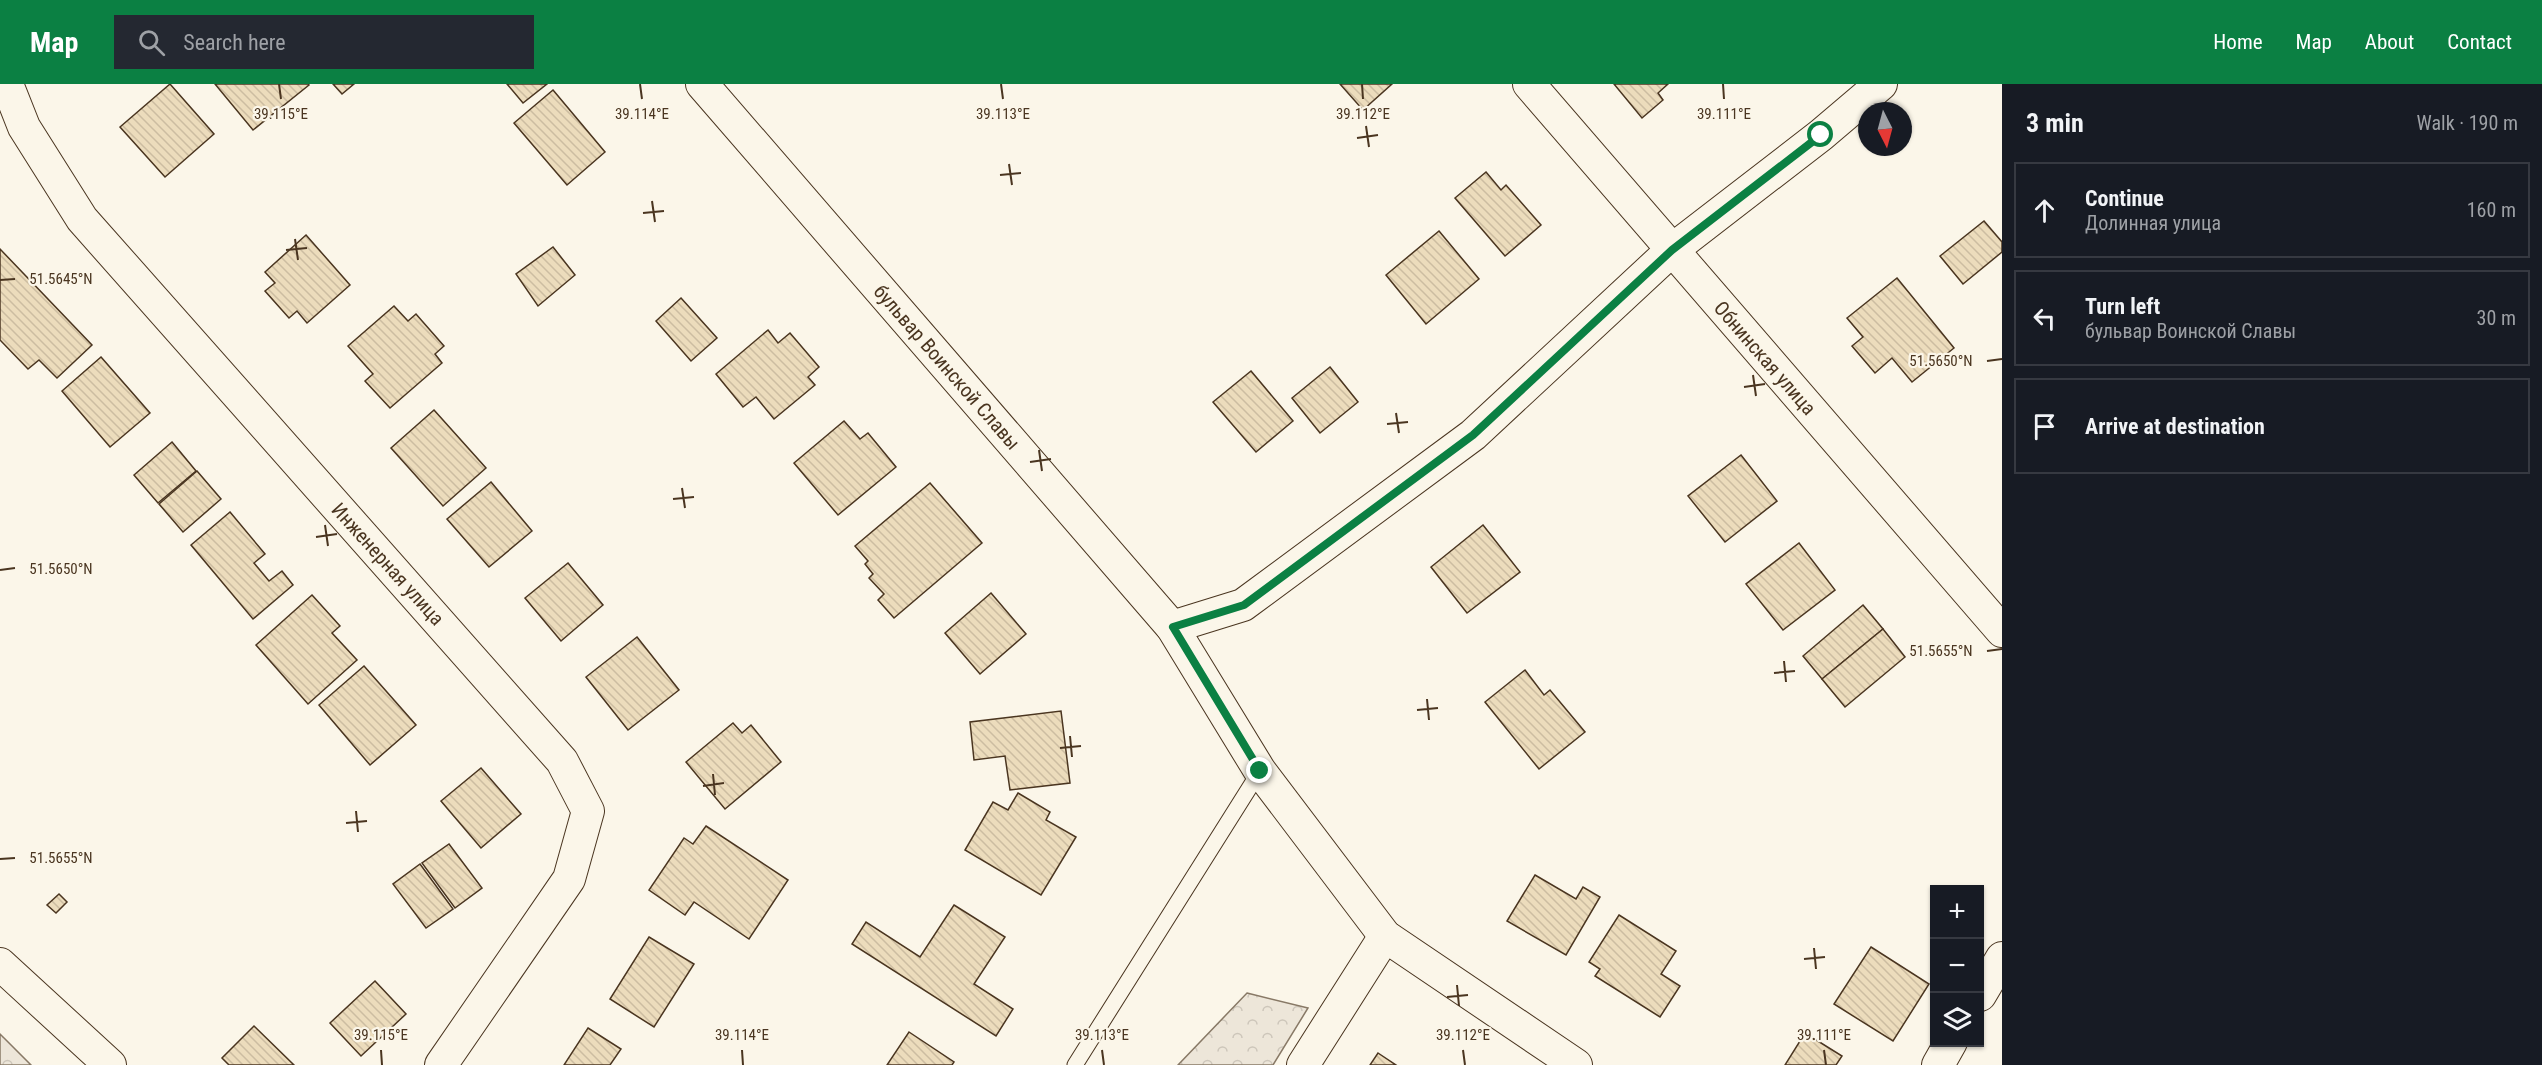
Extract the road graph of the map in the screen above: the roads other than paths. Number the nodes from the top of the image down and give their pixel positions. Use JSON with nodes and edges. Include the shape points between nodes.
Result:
{"nodes":[{"id":1,"x":7,"y":84,"type":"edge"},
{"id":2,"x":702,"y":84,"type":"edge"},
{"id":3,"x":1529,"y":84,"type":"edge"},
{"id":4,"x":1881,"y":84,"type":"edge"},
{"id":5,"x":1672,"y":250,"type":"junction"},
{"id":6,"x":1173,"y":627,"type":"junction"},
{"id":7,"x":2002,"y":631,"type":"edge"},
{"id":8,"x":1260,"y":771,"type":"junction"},
{"id":9,"x":1385,"y":936,"type":"junction"},
{"id":10,"x":2002,"y":958,"type":"edge"},
{"id":11,"x":0,"y":964,"type":"edge"},
{"id":12,"x":1981,"y":993,"type":"edge"},
{"id":13,"x":1948,"y":1047,"type":"edge"},
{"id":14,"x":110,"y":1065,"type":"edge"},
{"id":15,"x":441,"y":1065,"type":"edge"},
{"id":16,"x":1075,"y":1065,"type":"edge"},
{"id":17,"x":1303,"y":1065,"type":"edge"},
{"id":18,"x":1576,"y":1065,"type":"edge"},
{"id":19,"x":1938,"y":1065,"type":"edge"}],
"edges":[{"from":1,"to":15,"type":"street","name":"Инженерная улица","via":[[24,127],[82,219],[562,761],[588,811],[569,879]]},
{"from":2,"to":6,"type":"street","name":"бульвар Воинской Славы"},
{"from":3,"to":5,"type":"street","name":"Обнинская улица"},
{"from":4,"to":5,"type":"street"},
{"from":5,"to":6,"type":"street","via":[[1473,435],[1244,605]]},
{"from":5,"to":7,"type":"street","name":"Обнинская улица"},
{"from":6,"to":8,"type":"street","name":"бульвар Воинской Славы"},
{"from":8,"to":9,"type":"street","name":"бульвар Воинской Славы"},
{"from":8,"to":16,"type":"lane"},
{"from":9,"to":17,"type":"street"},
{"from":9,"to":18,"type":"street","name":"бульвар Воинской Славы"},
{"from":10,"to":12,"type":"street"},
{"from":11,"to":14,"type":"street"},
{"from":13,"to":19,"type":"street"}]}
